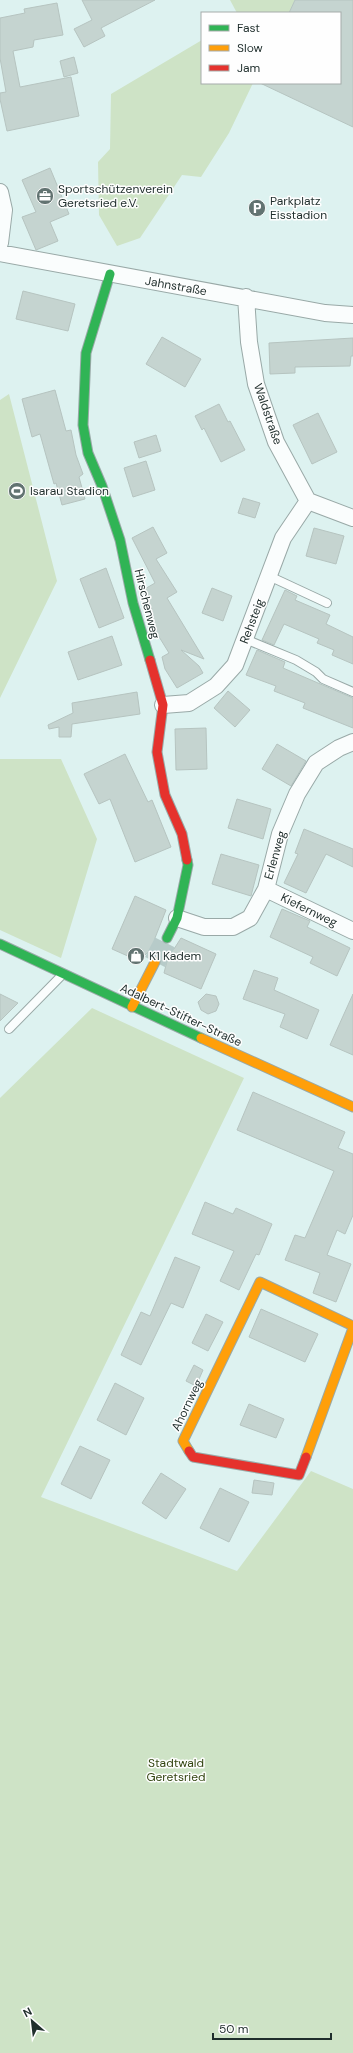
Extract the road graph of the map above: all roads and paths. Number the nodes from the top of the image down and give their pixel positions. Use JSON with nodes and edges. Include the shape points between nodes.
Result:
{"nodes":[{"id":1,"x":0,"y":192,"type":"edge"},
{"id":2,"x":0,"y":243,"type":"edge"},
{"id":3,"x":0,"y":253,"type":"edge"},
{"id":4,"x":110,"y":274,"type":"junction"},
{"id":5,"x":246,"y":297,"type":"junction"},
{"id":6,"x":353,"y":315,"type":"edge"},
{"id":7,"x":308,"y":501,"type":"junction"},
{"id":8,"x":353,"y":518,"type":"edge"},
{"id":9,"x":269,"y":576,"type":"junction"},
{"id":10,"x":327,"y":603,"type":"dead end"},
{"id":11,"x":245,"y":639,"type":"junction"},
{"id":12,"x":353,"y":692,"type":"edge"},
{"id":13,"x":163,"y":705,"type":"junction"},
{"id":14,"x":353,"y":742,"type":"edge"},
{"id":15,"x":266,"y":889,"type":"junction"},
{"id":16,"x":177,"y":918,"type":"junction"},
{"id":17,"x":353,"y":932,"type":"edge"},
{"id":18,"x":166,"y":938,"type":"tunnel mouth"},
{"id":19,"x":0,"y":944,"type":"edge"},
{"id":20,"x":155,"y":962,"type":"tunnel mouth"},
{"id":21,"x":63,"y":974,"type":"junction"},
{"id":22,"x":132,"y":1006,"type":"junction"},
{"id":23,"x":9,"y":1029,"type":"dead end"},
{"id":24,"x":353,"y":1107,"type":"edge"},
{"id":25,"x":353,"y":1327,"type":"edge"}],
"edges":[{"from":1,"to":2,"type":"street","via":[[4,210]]},
{"from":3,"to":4,"type":"street","name":"Jahnstraße"},
{"from":4,"to":5,"type":"street","name":"Jahnstraße"},
{"from":4,"to":13,"type":"street","name":"Hirschenweg","via":[[86,353],[83,425],[88,453],[120,540],[133,602]]},
{"from":5,"to":6,"type":"street","name":"Jahnstraße","via":[[325,313]]},
{"from":5,"to":7,"type":"street","name":"Waldstraße","via":[[249,342],[256,384],[276,442]]},
{"from":7,"to":8,"type":"street"},
{"from":7,"to":9,"type":"street","name":"Rehsteig","via":[[283,538]]},
{"from":9,"to":10,"type":"lane"},
{"from":9,"to":11,"type":"street","name":"Rehsteig"},
{"from":11,"to":12,"type":"lane","via":[[296,660],[323,679]]},
{"from":11,"to":13,"type":"street","name":"Rehsteig","via":[[235,665],[216,686],[189,703]]},
{"from":13,"to":16,"type":"street","name":"Hirschenweg","via":[[157,752],[165,795],[182,834],[188,865]]},
{"from":14,"to":15,"type":"street","name":"Erlenweg","via":[[316,763],[297,794],[280,834]]},
{"from":15,"to":16,"type":"street","name":"Erlenweg","via":[[250,918],[233,926],[204,927]]},
{"from":15,"to":17,"type":"street","name":"Kiefernweg"},
{"from":16,"to":18,"type":"street","name":"Hirschenweg"},
{"from":19,"to":21,"type":"street","name":"Adalbert-Stifter-Straße"},
{"from":20,"to":22,"type":"street"},
{"from":21,"to":22,"type":"street","name":"Adalbert-Stifter-Straße"},
{"from":21,"to":23,"type":"lane"},
{"from":22,"to":24,"type":"street","name":"Adalbert-Stifter-Straße"},
{"from":25,"to":25,"type":"street","name":"Ahornweg","via":[[299,1475],[192,1457],[183,1441],[260,1282]]}]}
